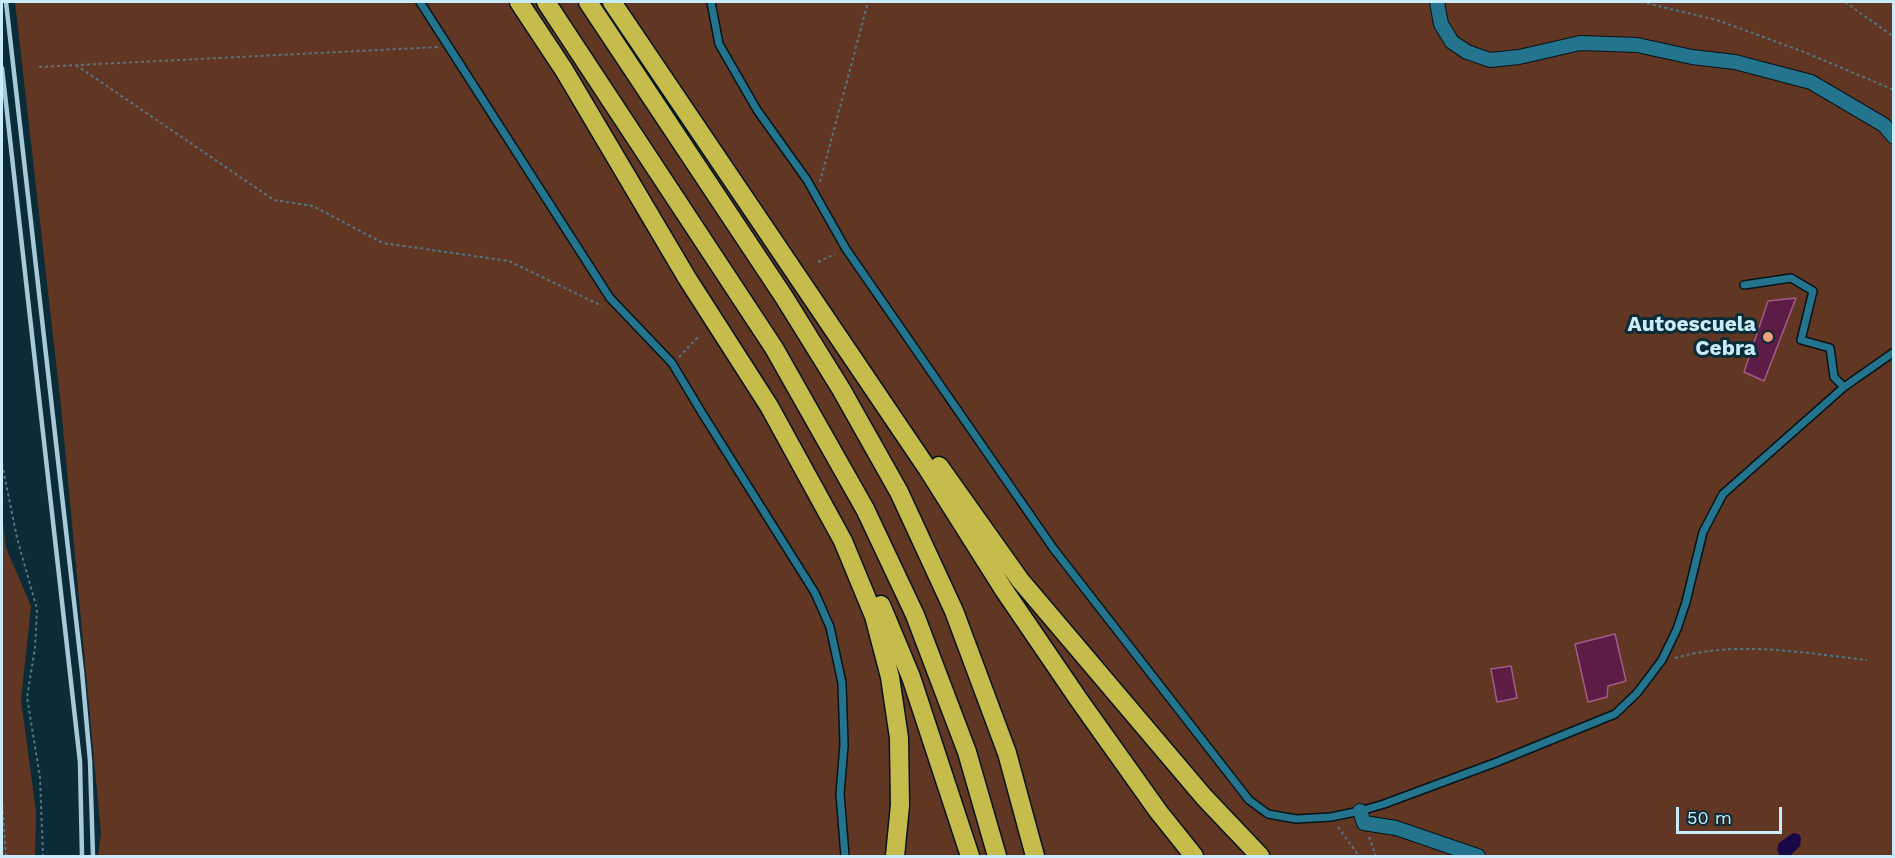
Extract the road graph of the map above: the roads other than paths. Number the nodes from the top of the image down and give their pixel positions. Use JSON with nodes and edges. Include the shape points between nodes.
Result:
{"nodes":[{"id":1,"x":420,"y":2,"type":"edge"},
{"id":2,"x":519,"y":2,"type":"edge"},
{"id":3,"x":546,"y":2,"type":"edge"},
{"id":4,"x":588,"y":2,"type":"edge"},
{"id":5,"x":612,"y":2,"type":"edge"},
{"id":6,"x":711,"y":2,"type":"edge"},
{"id":7,"x":1437,"y":2,"type":"edge"},
{"id":8,"x":650,"y":59,"type":"junction"},
{"id":9,"x":1893,"y":137,"type":"edge"},
{"id":10,"x":640,"y":199,"type":"junction"},
{"id":11,"x":1744,"y":285,"type":"dead end"},
{"id":12,"x":1893,"y":352,"type":"edge"},
{"id":13,"x":1844,"y":387,"type":"junction"},
{"id":14,"x":1362,"y":817,"type":"junction"},
{"id":15,"x":845,"y":856,"type":"edge"},
{"id":16,"x":895,"y":856,"type":"edge"},
{"id":17,"x":970,"y":856,"type":"edge"},
{"id":18,"x":997,"y":856,"type":"edge"},
{"id":19,"x":1035,"y":856,"type":"edge"},
{"id":20,"x":1194,"y":856,"type":"edge"},
{"id":21,"x":1260,"y":856,"type":"edge"},
{"id":22,"x":1478,"y":856,"type":"edge"}],
"edges":[{"from":1,"to":15,"type":"lane","via":[[610,298],[672,363],[815,593],[830,627],[842,683],[844,746],[840,794]]},
{"from":2,"to":10,"type":"highway"},
{"from":3,"to":18,"type":"highway","via":[[774,348],[865,509],[915,615],[968,752]]},
{"from":4,"to":19,"type":"highway","via":[[784,297],[899,492],[954,610],[1007,753]]},
{"from":5,"to":8,"type":"highway"},
{"from":6,"to":14,"type":"lane","via":[[719,44],[757,110],[807,180],[846,249],[1053,548],[1249,800],[1268,814],[1296,819]]},
{"from":7,"to":9,"type":"street","via":[[1441,24],[1452,42],[1490,60],[1580,43],[1637,45],[1735,62],[1811,82],[1884,125]]},
{"from":8,"to":20,"type":"highway","via":[[1079,700]]},
{"from":8,"to":21,"type":"highway","via":[[1020,580],[1204,797]]},
{"from":10,"to":16,"type":"highway","via":[[769,406],[843,542],[874,616],[890,677],[899,738],[900,805]]},
{"from":10,"to":17,"type":"highway","via":[[774,402],[840,517],[911,677]]},
{"from":11,"to":13,"type":"lane","via":[[1791,278],[1813,291],[1801,340],[1830,348],[1834,377]]},
{"from":12,"to":13,"type":"lane"},
{"from":13,"to":14,"type":"lane","via":[[1723,494],[1704,532],[1677,629],[1662,660],[1615,714],[1384,804]]},
{"from":14,"to":22,"type":"street"}]}
